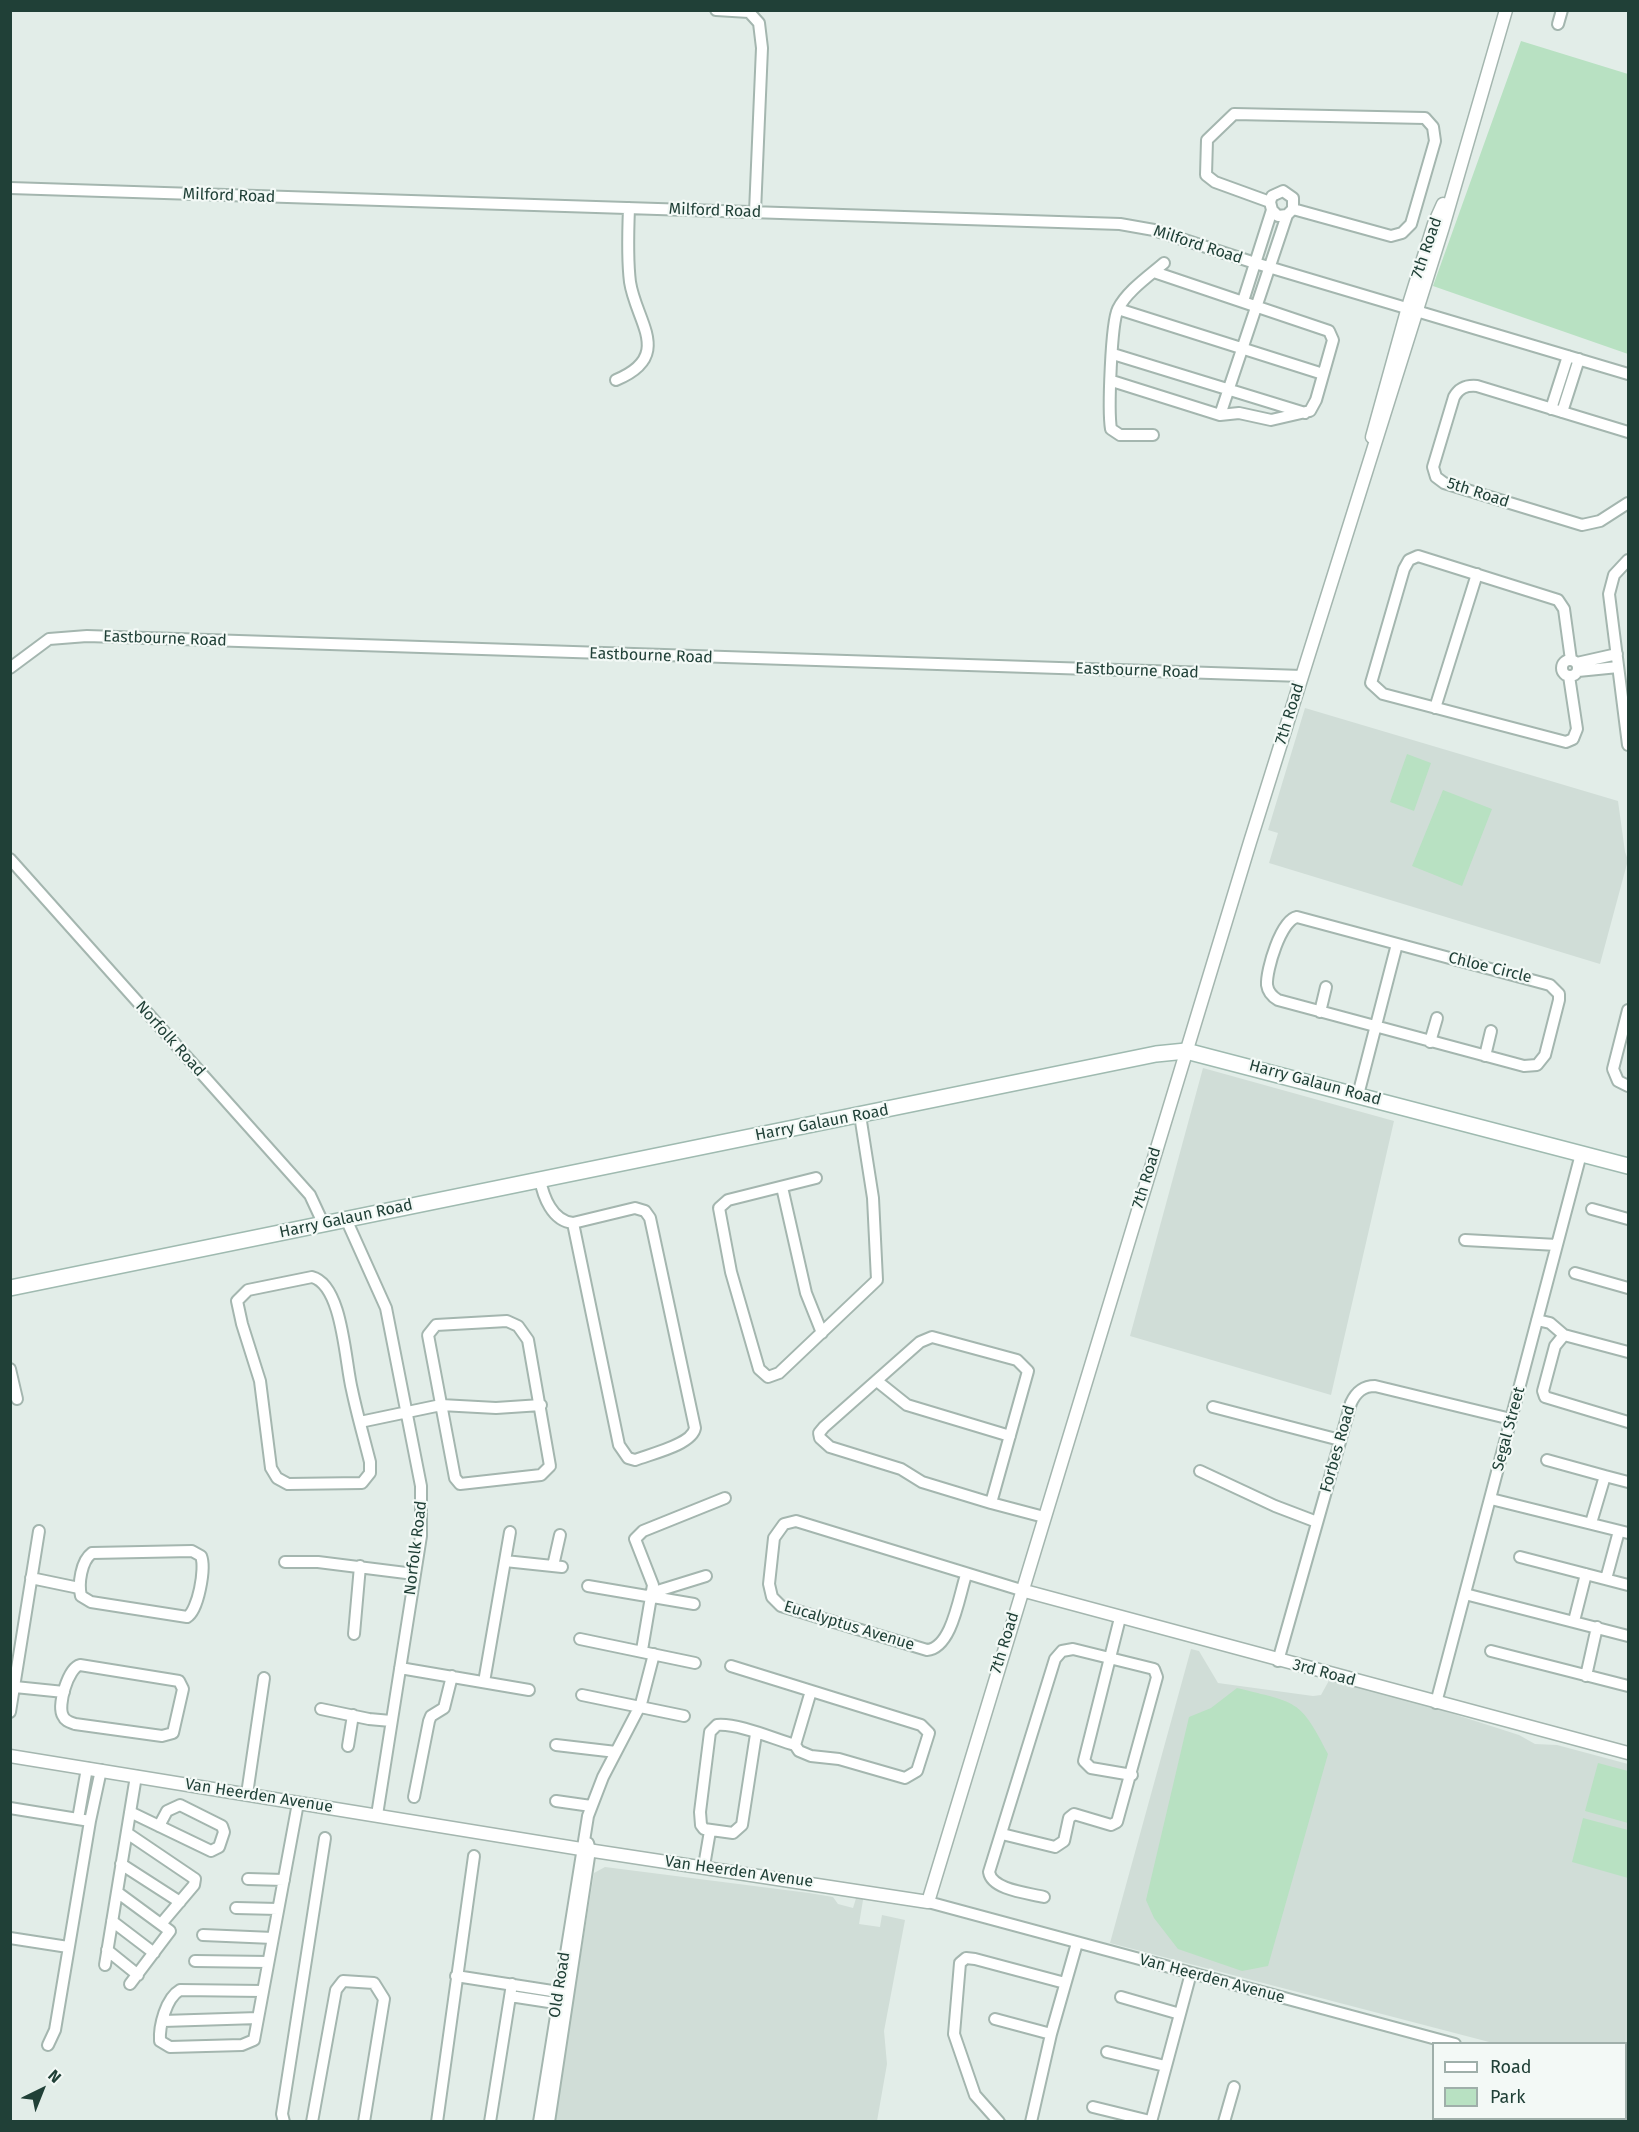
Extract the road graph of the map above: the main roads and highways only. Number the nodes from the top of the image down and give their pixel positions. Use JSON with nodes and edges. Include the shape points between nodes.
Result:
{"nodes":[{"id":1,"x":1629,"y":1166,"type":"edge"},
{"id":2,"x":10,"y":1288,"type":"edge"}],
"edges":[{"from":1,"to":2,"type":"main road","name":"Harry Galaun Road","via":[[1186,1051]]}]}
